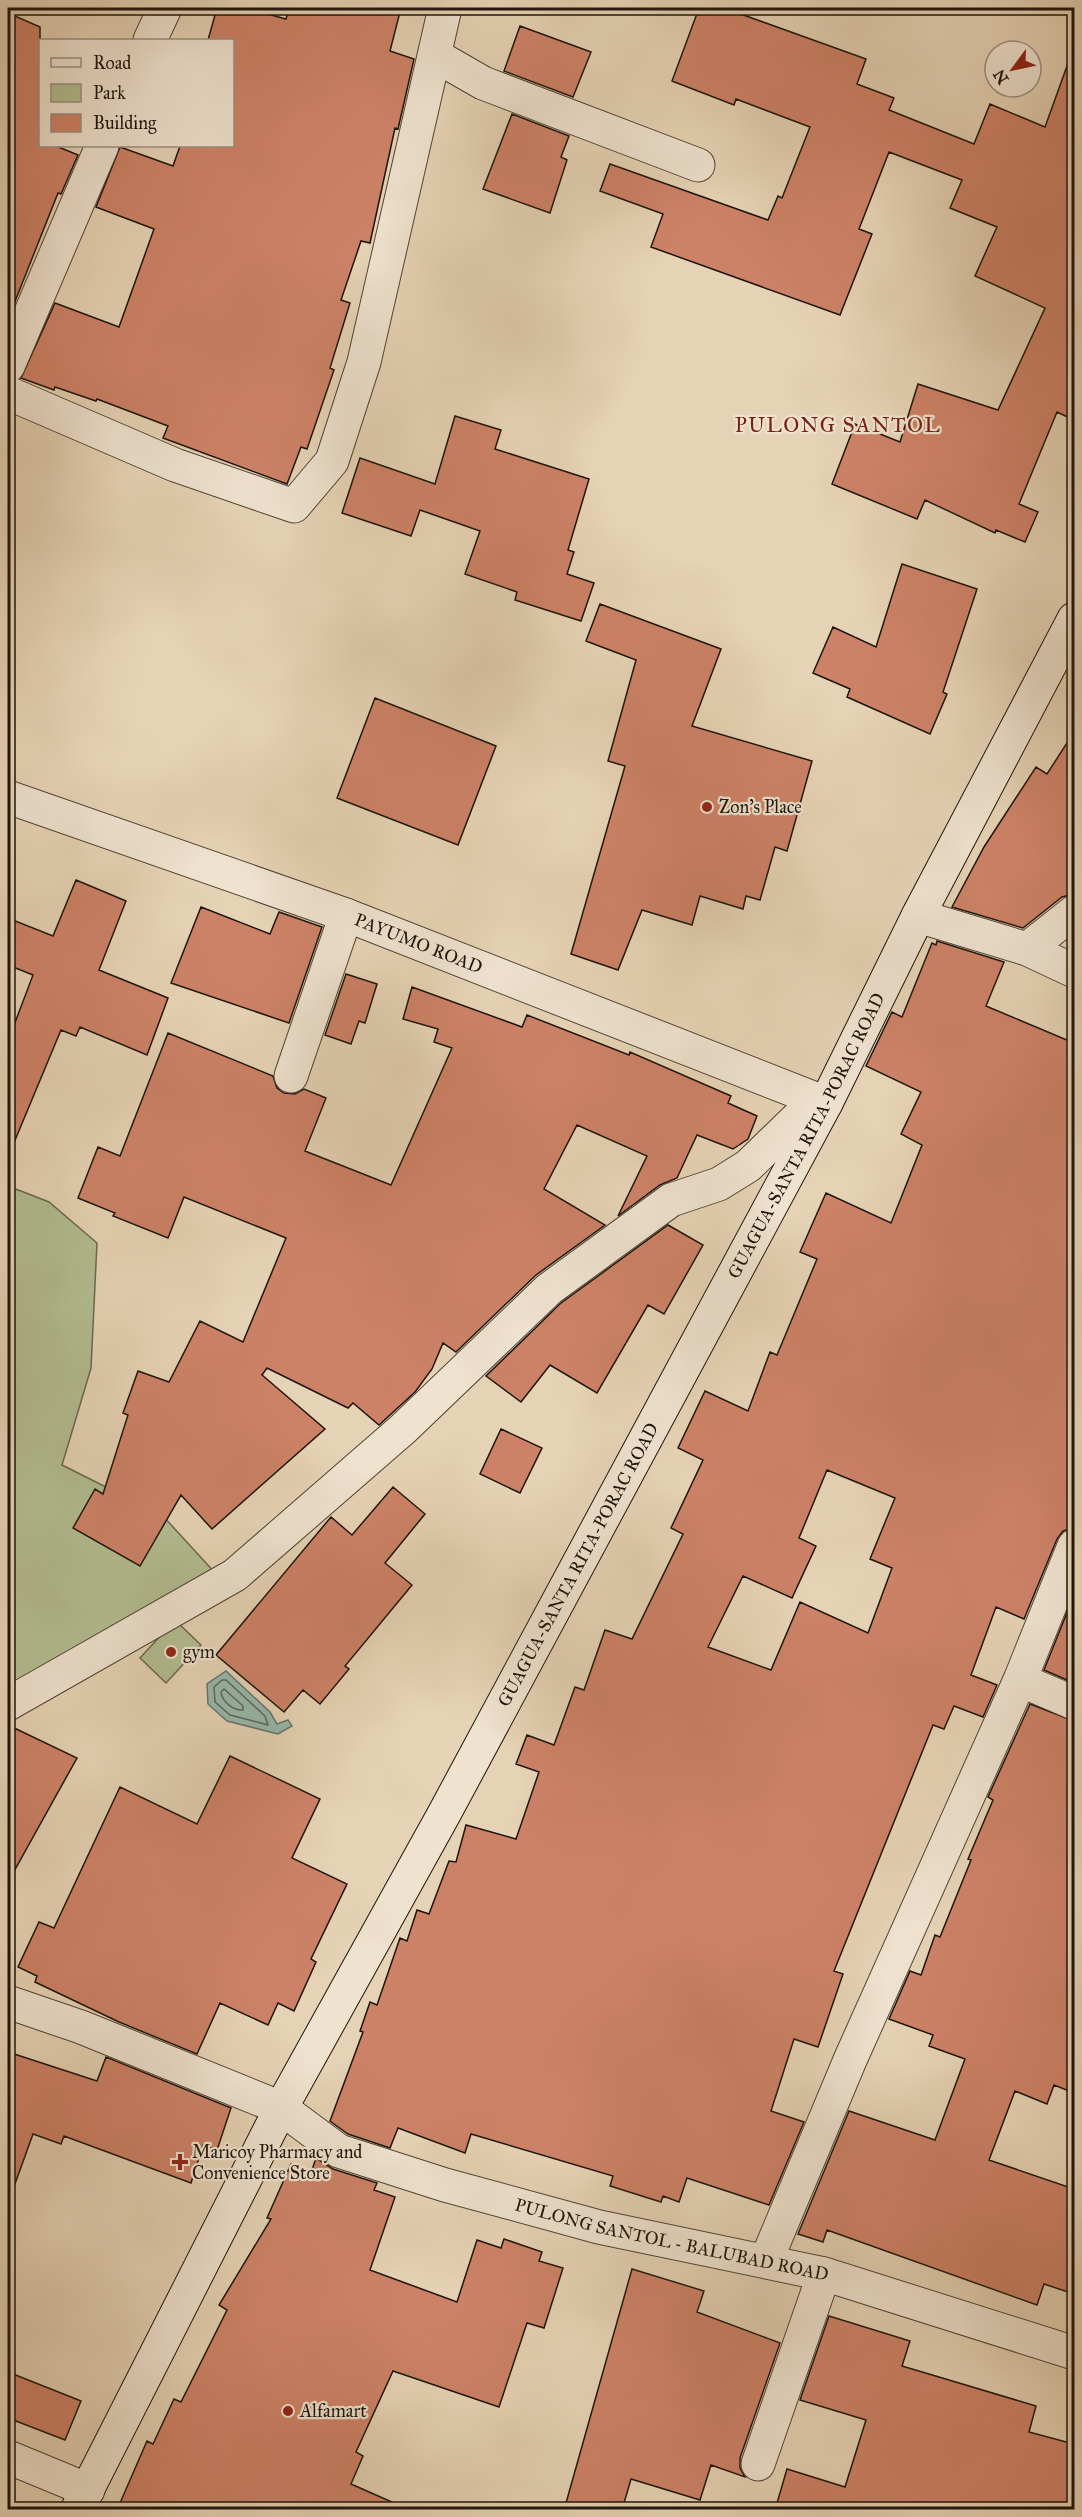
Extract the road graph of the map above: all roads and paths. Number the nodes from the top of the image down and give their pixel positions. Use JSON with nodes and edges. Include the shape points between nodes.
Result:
{"nodes":[{"id":1,"x":165,"y":8,"type":"edge"},
{"id":2,"x":445,"y":8,"type":"edge"},
{"id":3,"x":150,"y":39,"type":"edge"},
{"id":4,"x":436,"y":56,"type":"junction"},
{"id":5,"x":102,"y":147,"type":"edge"},
{"id":6,"x":698,"y":165,"type":"dead end"},
{"id":7,"x":8,"y":366,"type":"edge"},
{"id":8,"x":8,"y":393,"type":"edge"},
{"id":9,"x":1074,"y":619,"type":"edge"},
{"id":10,"x":8,"y":797,"type":"edge"},
{"id":11,"x":1074,"y":912,"type":"edge"},
{"id":12,"x":346,"y":915,"type":"junction"},
{"id":13,"x":918,"y":916,"type":"junction"},
{"id":14,"x":1027,"y":949,"type":"junction"},
{"id":15,"x":1074,"y":971,"type":"edge"},
{"id":16,"x":291,"y":1076,"type":"dead end"},
{"id":17,"x":821,"y":1102,"type":"junction"},
{"id":18,"x":1074,"y":1546,"type":"edge"},
{"id":19,"x":1020,"y":1680,"type":"junction"},
{"id":20,"x":1074,"y":1703,"type":"edge"},
{"id":21,"x":8,"y":1704,"type":"edge"},
{"id":22,"x":8,"y":2002,"type":"edge"},
{"id":23,"x":281,"y":2108,"type":"junction"},
{"id":24,"x":766,"y":2261,"type":"junction"},
{"id":25,"x":824,"y":2274,"type":"junction"},
{"id":26,"x":1074,"y":2353,"type":"edge"},
{"id":27,"x":8,"y":2457,"type":"edge"},
{"id":28,"x":758,"y":2464,"type":"dead end"},
{"id":29,"x":82,"y":2500,"type":"edge"}],
"edges":[{"from":1,"to":3,"type":"street"},
{"from":2,"to":4,"type":"street"},
{"from":4,"to":6,"type":"street","via":[[483,84]]},
{"from":4,"to":8,"type":"street","via":[[364,362],[332,461],[294,506],[175,465]]},
{"from":5,"to":7,"type":"street"},
{"from":9,"to":13,"type":"street","name":"GUAGUA-SANTA RITA-PORAC ROAD"},
{"from":10,"to":12,"type":"street","name":"PAYUMO ROAD"},
{"from":11,"to":14,"type":"street"},
{"from":12,"to":16,"type":"street"},
{"from":12,"to":17,"type":"street","name":"PAYUMO ROAD"},
{"from":13,"to":14,"type":"street"},
{"from":13,"to":17,"type":"street","name":"GUAGUA-SANTA RITA-PORAC ROAD"},
{"from":14,"to":15,"type":"street"},
{"from":17,"to":21,"type":"street","via":[[748,1166],[719,1184],[671,1200],[549,1289],[403,1428],[236,1575]]},
{"from":17,"to":23,"type":"street","name":"GUAGUA-SANTA RITA-PORAC ROAD","via":[[450,1804]]},
{"from":18,"to":19,"type":"street"},
{"from":19,"to":20,"type":"street"},
{"from":19,"to":24,"type":"street","via":[[850,2060]]},
{"from":22,"to":23,"type":"street","name":"PULONG SANTOL - BALUBAD ROAD","via":[[81,2027]]},
{"from":23,"to":24,"type":"street","name":"PULONG SANTOL - BALUBAD ROAD","via":[[339,2151],[445,2185],[599,2227]]},
{"from":23,"to":29,"type":"street","name":"GUAGUA-SANTA RITA-PORAC ROAD"},
{"from":24,"to":25,"type":"street","name":"PULONG SANTOL - BALUBAD ROAD"},
{"from":25,"to":26,"type":"street","name":"PULONG SANTOL - BALUBAD ROAD"},
{"from":25,"to":28,"type":"street"},
{"from":27,"to":29,"type":"street"}]}
